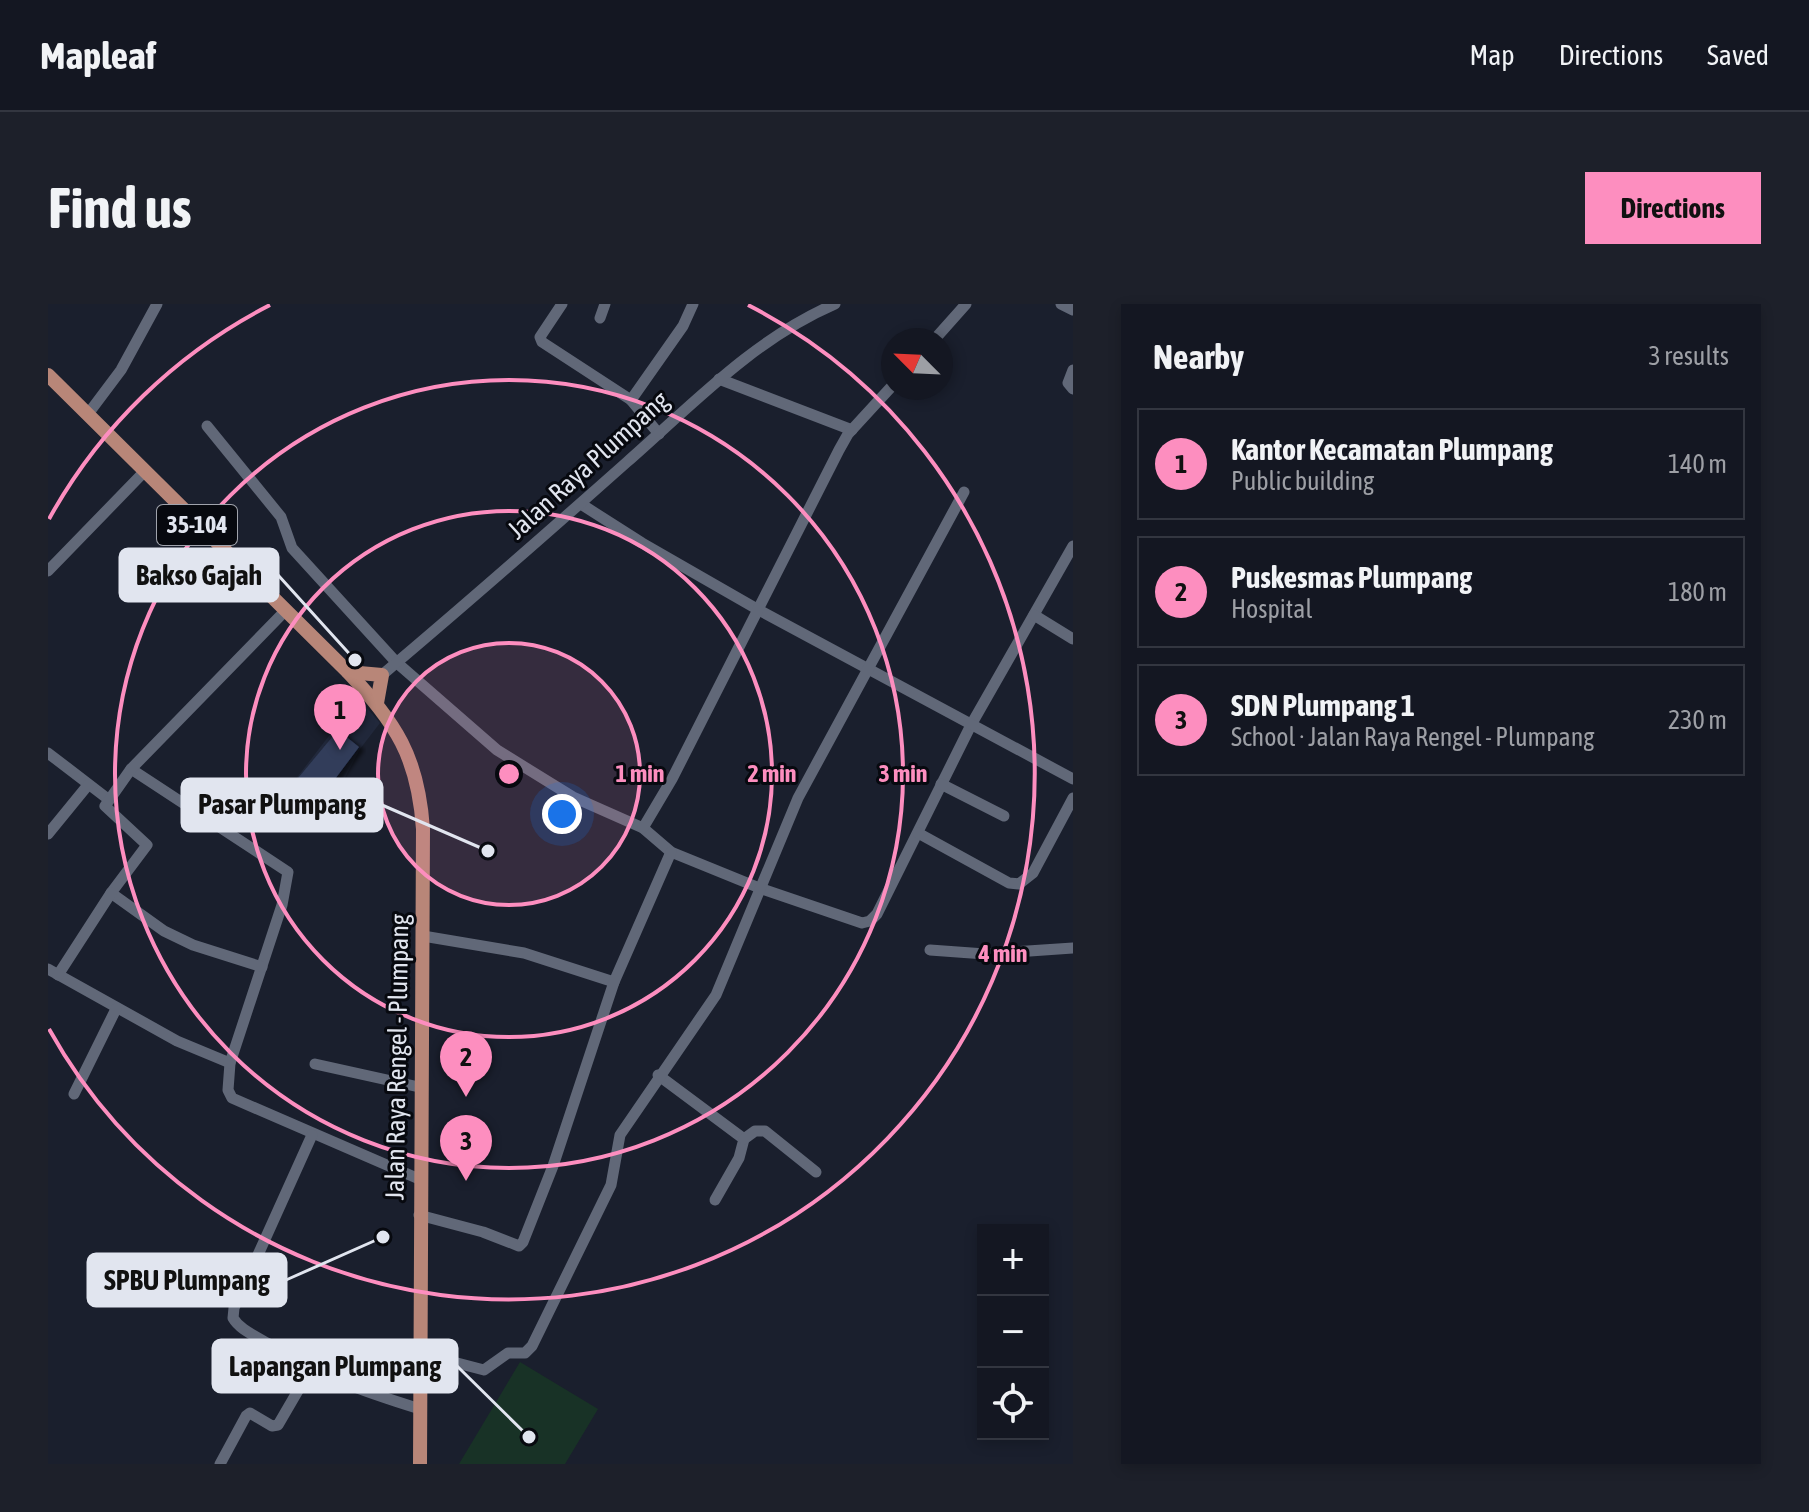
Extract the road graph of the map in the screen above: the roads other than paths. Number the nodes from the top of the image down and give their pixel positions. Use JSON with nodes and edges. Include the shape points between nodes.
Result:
{"nodes":[{"id":1,"x":157,"y":304,"type":"edge"},
{"id":2,"x":562,"y":304,"type":"edge"},
{"id":3,"x":605,"y":304,"type":"edge"},
{"id":4,"x":693,"y":304,"type":"edge"},
{"id":5,"x":835,"y":304,"type":"edge"},
{"id":6,"x":966,"y":304,"type":"edge"},
{"id":7,"x":1061,"y":304,"type":"edge"},
{"id":8,"x":1073,"y":310,"type":"edge"},
{"id":9,"x":600,"y":318,"type":"dead end"},
{"id":10,"x":945,"y":328,"type":"edge"},
{"id":11,"x":1073,"y":370,"type":"edge"},
{"id":12,"x":48,"y":375,"type":"edge"},
{"id":13,"x":719,"y":379,"type":"junction"},
{"id":14,"x":1073,"y":389,"type":"edge"},
{"id":15,"x":881,"y":398,"type":"edge"},
{"id":16,"x":631,"y":400,"type":"junction"},
{"id":17,"x":88,"y":414,"type":"junction"},
{"id":18,"x":207,"y":426,"type":"dead end"},
{"id":19,"x":852,"y":430,"type":"junction"},
{"id":20,"x":659,"y":434,"type":"junction"},
{"id":21,"x":144,"y":472,"type":"junction"},
{"id":22,"x":964,"y":492,"type":"dead end"},
{"id":23,"x":581,"y":504,"type":"junction"},
{"id":24,"x":1073,"y":546,"type":"edge"},
{"id":25,"x":48,"y":571,"type":"edge"},
{"id":26,"x":757,"y":609,"type":"junction"},
{"id":27,"x":286,"y":610,"type":"junction"},
{"id":28,"x":1034,"y":615,"type":"junction"},
{"id":29,"x":1073,"y":639,"type":"edge"},
{"id":30,"x":396,"y":662,"type":"junction"},
{"id":31,"x":869,"y":667,"type":"junction"},
{"id":32,"x":348,"y":672,"type":"junction"},
{"id":33,"x":382,"y":675,"type":"junction"},
{"id":34,"x":377,"y":703,"type":"junction"},
{"id":35,"x":971,"y":725,"type":"junction"},
{"id":36,"x":48,"y":753,"type":"edge"},
{"id":37,"x":131,"y":769,"type":"junction"},
{"id":38,"x":1073,"y":779,"type":"edge"},
{"id":39,"x":941,"y":784,"type":"junction"},
{"id":40,"x":88,"y":785,"type":"junction"},
{"id":41,"x":1073,"y":798,"type":"edge"},
{"id":42,"x":108,"y":799,"type":"junction"},
{"id":43,"x":1004,"y":816,"type":"dead end"},
{"id":44,"x":643,"y":828,"type":"junction"},
{"id":45,"x":918,"y":833,"type":"junction"},
{"id":46,"x":48,"y":834,"type":"edge"},
{"id":47,"x":671,"y":852,"type":"junction"},
{"id":48,"x":762,"y":889,"type":"junction"},
{"id":49,"x":111,"y":893,"type":"junction"},
{"id":50,"x":423,"y":936,"type":"junction"},
{"id":51,"x":1073,"y":948,"type":"edge"},
{"id":52,"x":930,"y":950,"type":"dead end"},
{"id":53,"x":262,"y":967,"type":"junction"},
{"id":54,"x":53,"y":972,"type":"edge"},
{"id":55,"x":614,"y":982,"type":"junction"},
{"id":56,"x":116,"y":1009,"type":"junction"},
{"id":57,"x":230,"y":1063,"type":"junction"},
{"id":58,"x":315,"y":1064,"type":"dead end"},
{"id":59,"x":658,"y":1075,"type":"junction"},
{"id":60,"x":419,"y":1087,"type":"junction"},
{"id":61,"x":74,"y":1094,"type":"dead end"},
{"id":62,"x":312,"y":1135,"type":"junction"},
{"id":63,"x":744,"y":1139,"type":"junction"},
{"id":64,"x":816,"y":1172,"type":"dead end"},
{"id":65,"x":419,"y":1179,"type":"junction"},
{"id":66,"x":715,"y":1200,"type":"dead end"},
{"id":67,"x":419,"y":1215,"type":"junction"},
{"id":68,"x":419,"y":1353,"type":"junction"},
{"id":69,"x":310,"y":1370,"type":"junction"},
{"id":70,"x":420,"y":1409,"type":"junction"},
{"id":71,"x":220,"y":1464,"type":"edge"},
{"id":72,"x":420,"y":1464,"type":"edge"}],
"edges":[{"from":1,"to":17,"type":"street","via":[[121,370]]},
{"from":2,"to":16,"type":"street","via":[[540,337],[542,342]]},
{"from":3,"to":9,"type":"street"},
{"from":4,"to":16,"type":"street"},
{"from":5,"to":13,"type":"street","name":"Jalan Raya Plumpang","via":[[780,333]]},
{"from":6,"to":10,"type":"street"},
{"from":7,"to":8,"type":"street"},
{"from":11,"to":14,"type":"street","via":[[1068,383]]},
{"from":12,"to":17,"type":"main road","number":"35-104"},
{"from":13,"to":19,"type":"street"},
{"from":13,"to":20,"type":"street","name":"Jalan Raya Plumpang"},
{"from":15,"to":19,"type":"street"},
{"from":16,"to":20,"type":"street"},
{"from":17,"to":21,"type":"main road","number":"35-104"},
{"from":18,"to":30,"type":"street","via":[[281,517],[292,548]]},
{"from":19,"to":26,"type":"street"},
{"from":20,"to":23,"type":"street","name":"Jalan Raya Plumpang"},
{"from":21,"to":25,"type":"street"},
{"from":21,"to":27,"type":"main road","number":"35-104"},
{"from":22,"to":31,"type":"street"},
{"from":23,"to":26,"type":"street"},
{"from":23,"to":30,"type":"street","name":"Jalan Raya Plumpang"},
{"from":24,"to":28,"type":"street"},
{"from":26,"to":31,"type":"street"},
{"from":26,"to":44,"type":"street"},
{"from":27,"to":32,"type":"main road","number":"35-104"},
{"from":27,"to":37,"type":"street"},
{"from":28,"to":29,"type":"street"},
{"from":28,"to":35,"type":"street"},
{"from":30,"to":33,"type":"street","name":"Jalan Raya Plumpang"},
{"from":30,"to":44,"type":"street","via":[[497,750],[573,797]]},
{"from":31,"to":35,"type":"street"},
{"from":31,"to":48,"type":"street","via":[[798,798]]},
{"from":32,"to":33,"type":"main road"},
{"from":32,"to":34,"type":"main road","name":"Jalan Raya Rengel - Plumpang","number":"35-104"},
{"from":33,"to":34,"type":"main road"},
{"from":34,"to":50,"type":"main road","name":"Jalan Raya Rengel - Plumpang","number":"35-104","via":[[400,735],[416,772],[423,829]]},
{"from":35,"to":38,"type":"street"},
{"from":35,"to":39,"type":"street"},
{"from":36,"to":40,"type":"street"},
{"from":37,"to":42,"type":"street"},
{"from":37,"to":53,"type":"street","via":[[288,872]]},
{"from":39,"to":43,"type":"street"},
{"from":39,"to":45,"type":"street"},
{"from":40,"to":42,"type":"street"},
{"from":40,"to":46,"type":"street"},
{"from":41,"to":45,"type":"street","via":[[1033,873],[1019,884]]},
{"from":42,"to":49,"type":"street","via":[[105,808],[147,845]]},
{"from":44,"to":47,"type":"street"},
{"from":45,"to":48,"type":"street","via":[[870,921],[862,923]]},
{"from":47,"to":48,"type":"street"},
{"from":47,"to":55,"type":"street"},
{"from":48,"to":59,"type":"street","via":[[716,995]]},
{"from":49,"to":53,"type":"street","via":[[164,931]]},
{"from":49,"to":54,"type":"street"},
{"from":50,"to":55,"type":"street","via":[[524,953]]},
{"from":50,"to":60,"type":"main road","name":"Jalan Raya Rengel - Plumpang","number":"35-104"},
{"from":51,"to":52,"type":"street","via":[[985,954]]},
{"from":53,"to":57,"type":"street"},
{"from":54,"to":56,"type":"street"},
{"from":55,"to":67,"type":"street","via":[[523,1242],[519,1246]]},
{"from":56,"to":57,"type":"street"},
{"from":56,"to":61,"type":"street"},
{"from":57,"to":62,"type":"street","via":[[232,1098]]},
{"from":58,"to":60,"type":"street"},
{"from":59,"to":63,"type":"street"},
{"from":59,"to":68,"type":"street","via":[[620,1135],[611,1185],[528,1351],[508,1353],[484,1370]]},
{"from":60,"to":65,"type":"main road","name":"Jalan Raya Rengel - Plumpang","number":"35-104"},
{"from":62,"to":65,"type":"street"},
{"from":62,"to":69,"type":"street","via":[[233,1318]]},
{"from":63,"to":64,"type":"street","via":[[765,1131]]},
{"from":63,"to":66,"type":"street"},
{"from":65,"to":67,"type":"main road","name":"Jalan Raya Rengel - Plumpang","number":"35-104"},
{"from":67,"to":68,"type":"main road","name":"Jalan Raya Rengel - Plumpang","number":"35-104"},
{"from":68,"to":70,"type":"main road","name":"Jalan Raya Rengel - Plumpang","number":"35-104"},
{"from":69,"to":70,"type":"street"},
{"from":69,"to":71,"type":"street","via":[[278,1425],[250,1413]]},
{"from":70,"to":72,"type":"main road","name":"Jalan Raya Rengel - Plumpang","number":"35-104"}]}
